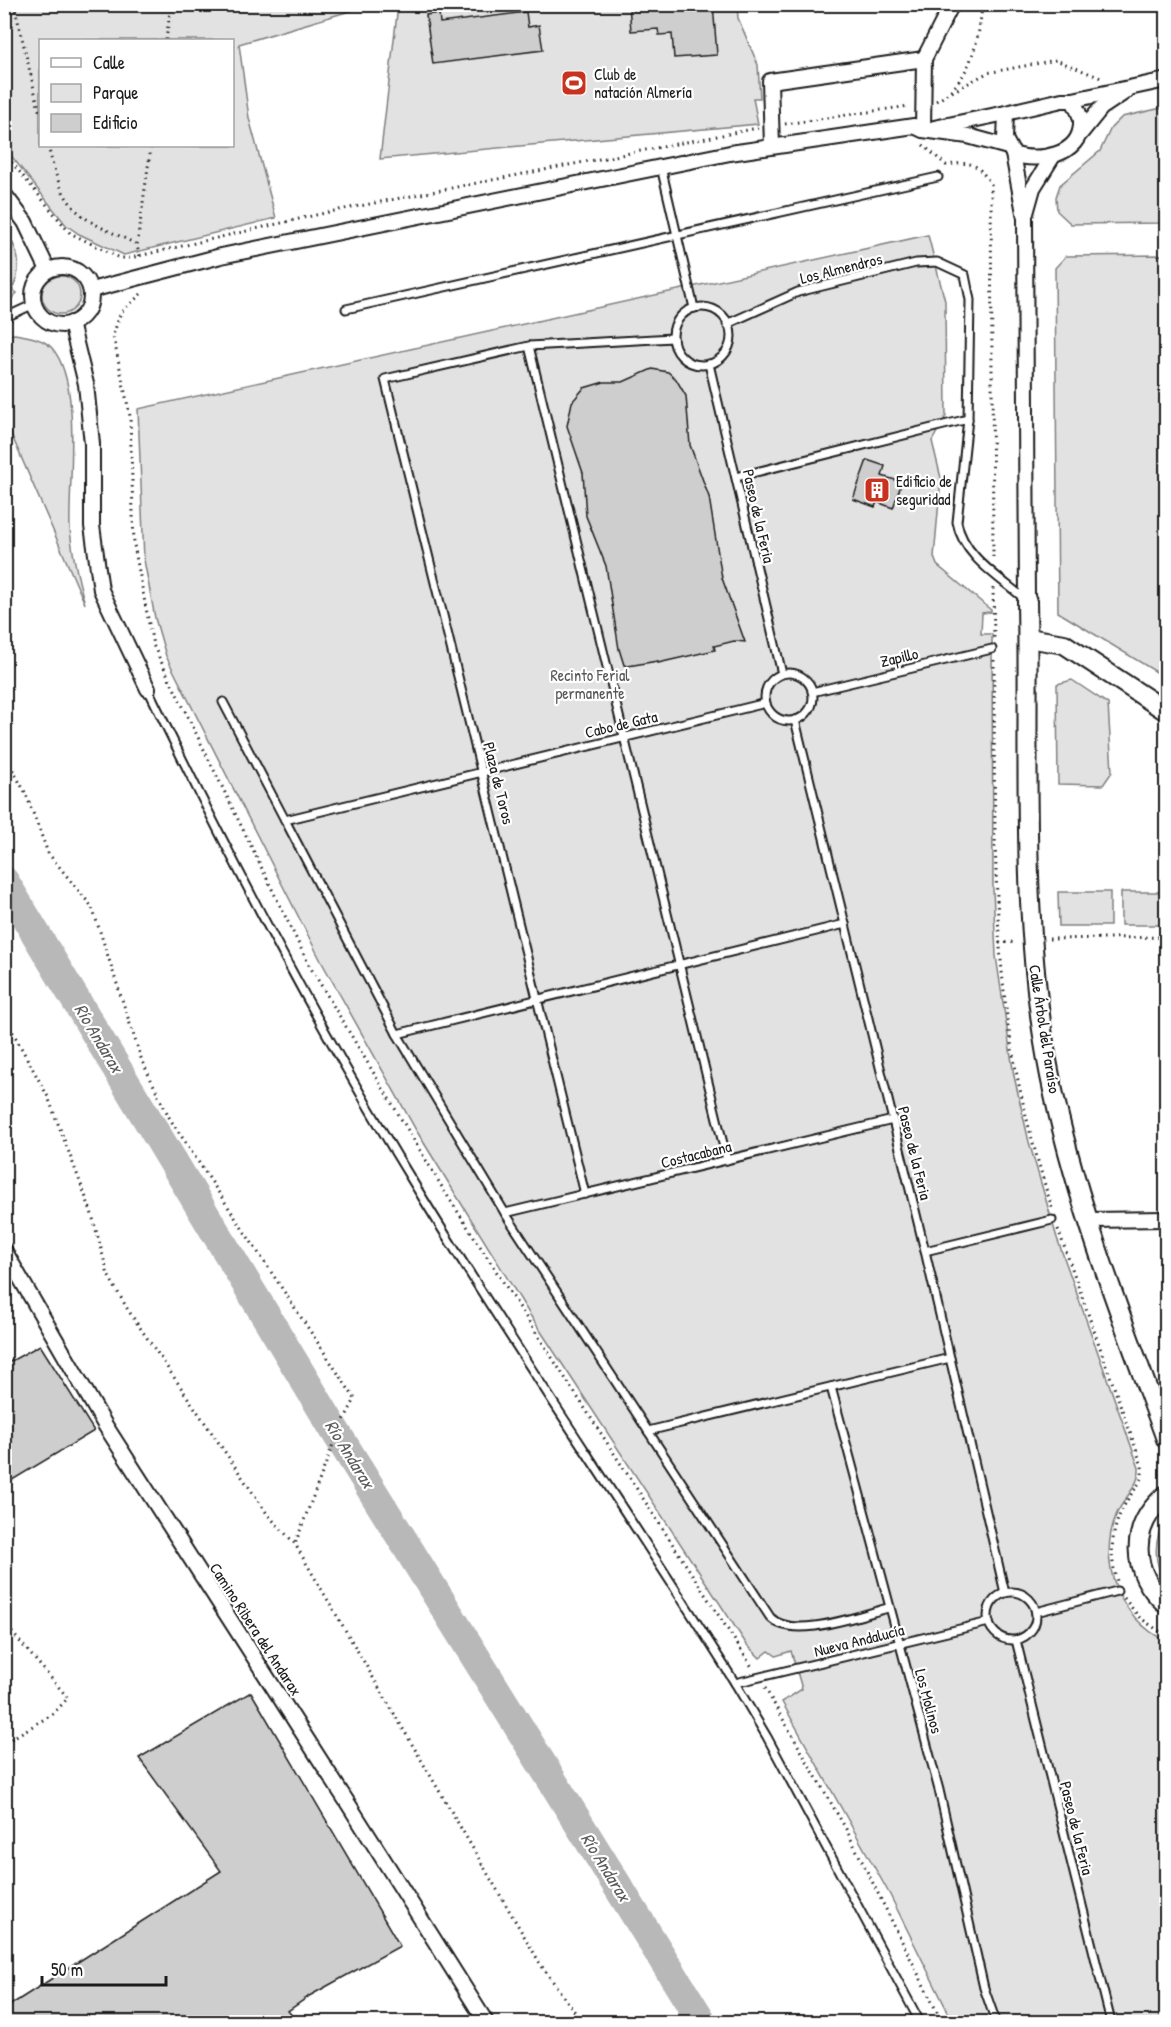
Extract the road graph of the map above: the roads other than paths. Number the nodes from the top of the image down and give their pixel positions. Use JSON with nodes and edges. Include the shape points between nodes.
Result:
{"nodes":[{"id":1,"x":952,"y":4,"type":"edge"},
{"id":2,"x":924,"y":59,"type":"junction"},
{"id":3,"x":1167,"y":80,"type":"edge"},
{"id":4,"x":1134,"y":87,"type":"junction"},
{"id":5,"x":1073,"y":100,"type":"junction"},
{"id":6,"x":1006,"y":113,"type":"junction"},
{"id":7,"x":922,"y":137,"type":"junction"},
{"id":8,"x":1076,"y":140,"type":"junction"},
{"id":9,"x":772,"y":146,"type":"junction"},
{"id":10,"x":1011,"y":151,"type":"junction"},
{"id":11,"x":1053,"y":156,"type":"junction"},
{"id":12,"x":661,"y":167,"type":"junction"},
{"id":13,"x":938,"y":177,"type":"dead end"},
{"id":14,"x":4,"y":194,"type":"edge"},
{"id":15,"x":1024,"y":218,"type":"junction"},
{"id":16,"x":677,"y":234,"type":"junction"},
{"id":17,"x":48,"y":270,"type":"junction"},
{"id":18,"x":91,"y":290,"type":"junction"},
{"id":19,"x":34,"y":304,"type":"junction"},
{"id":20,"x":694,"y":308,"type":"junction"},
{"id":21,"x":346,"y":309,"type":"dead end"},
{"id":22,"x":4,"y":318,"type":"edge"},
{"id":23,"x":71,"y":323,"type":"junction"},
{"id":24,"x":727,"y":324,"type":"junction"},
{"id":25,"x":673,"y":338,"type":"junction"},
{"id":26,"x":529,"y":346,"type":"junction"},
{"id":27,"x":709,"y":364,"type":"junction"},
{"id":28,"x":968,"y":419,"type":"junction"},
{"id":29,"x":736,"y":477,"type":"junction"},
{"id":30,"x":1027,"y":601,"type":"junction"},
{"id":31,"x":1028,"y":638,"type":"junction"},
{"id":32,"x":992,"y":649,"type":"dead end"},
{"id":33,"x":782,"y":674,"type":"junction"},
{"id":34,"x":148,"y":689,"type":"joint"},
{"id":35,"x":812,"y":692,"type":"junction"},
{"id":36,"x":223,"y":702,"type":"dead end"},
{"id":37,"x":766,"y":703,"type":"junction"},
{"id":38,"x":1167,"y":711,"type":"edge"},
{"id":39,"x":795,"y":720,"type":"junction"},
{"id":40,"x":623,"y":737,"type":"junction"},
{"id":41,"x":483,"y":771,"type":"junction"},
{"id":42,"x":285,"y":820,"type":"junction"},
{"id":43,"x":845,"y":924,"type":"junction"},
{"id":44,"x":679,"y":965,"type":"junction"},
{"id":45,"x":537,"y":1000,"type":"junction"},
{"id":46,"x":397,"y":1034,"type":"junction"},
{"id":47,"x":893,"y":1120,"type":"junction"},
{"id":48,"x":727,"y":1160,"type":"junction"},
{"id":49,"x":585,"y":1194,"type":"junction"},
{"id":50,"x":505,"y":1213,"type":"junction"},
{"id":51,"x":1167,"y":1219,"type":"edge"},
{"id":52,"x":1052,"y":1220,"type":"dead end"},
{"id":53,"x":1089,"y":1220,"type":"junction"},
{"id":54,"x":4,"y":1250,"type":"edge"},
{"id":55,"x":925,"y":1251,"type":"junction"},
{"id":56,"x":950,"y":1358,"type":"junction"},
{"id":57,"x":831,"y":1387,"type":"junction"},
{"id":58,"x":648,"y":1431,"type":"junction"},
{"id":59,"x":1167,"y":1439,"type":"edge"},
{"id":60,"x":1167,"y":1496,"type":"edge"},
{"id":61,"x":1117,"y":1591,"type":"dead end"},
{"id":62,"x":1005,"y":1593,"type":"junction"},
{"id":63,"x":1167,"y":1605,"type":"edge"},
{"id":64,"x":888,"y":1608,"type":"junction"},
{"id":65,"x":1036,"y":1612,"type":"junction"},
{"id":66,"x":989,"y":1622,"type":"junction"},
{"id":67,"x":1017,"y":1640,"type":"junction"},
{"id":68,"x":900,"y":1644,"type":"junction"},
{"id":69,"x":735,"y":1683,"type":"junction"},
{"id":70,"x":486,"y":2022,"type":"edge"},
{"id":71,"x":920,"y":2022,"type":"edge"},
{"id":72,"x":996,"y":2022,"type":"edge"},
{"id":73,"x":1111,"y":2022,"type":"edge"}],
"edges":[{"from":1,"to":2,"type":"street"},
{"from":2,"to":7,"type":"street"},
{"from":2,"to":9,"type":"street","via":[[770,81]]},
{"from":3,"to":4,"type":"street"},
{"from":4,"to":5,"type":"street"},
{"from":4,"to":8,"type":"street","via":[[1101,108]]},
{"from":5,"to":6,"type":"street"},
{"from":5,"to":8,"type":"street","via":[[1081,123]]},
{"from":6,"to":7,"type":"street"},
{"from":6,"to":10,"type":"street","via":[[1004,131]]},
{"from":7,"to":9,"type":"street","via":[[908,126]]},
{"from":7,"to":10,"type":"street","via":[[968,136]]},
{"from":8,"to":11,"type":"street"},
{"from":9,"to":12,"type":"street"},
{"from":10,"to":11,"type":"street","via":[[1031,159]]},
{"from":10,"to":15,"type":"street"},
{"from":11,"to":15,"type":"street","via":[[1033,188]]},
{"from":12,"to":16,"type":"lane"},
{"from":12,"to":18,"type":"street","via":[[221,256]]},
{"from":13,"to":16,"type":"lane"},
{"from":14,"to":17,"type":"street","via":[[25,222]]},
{"from":15,"to":30,"type":"street"},
{"from":16,"to":20,"type":"lane"},
{"from":16,"to":21,"type":"lane"},
{"from":17,"to":18,"type":"street","via":[[59,266],[76,269]]},
{"from":17,"to":19,"type":"street","via":[[36,282]]},
{"from":18,"to":23,"type":"street","via":[[89,309]]},
{"from":19,"to":22,"type":"lane"},
{"from":19,"to":23,"type":"street","via":[[49,322]]},
{"from":20,"to":24,"type":"lane","via":[[712,310]]},
{"from":20,"to":25,"type":"lane","via":[[679,318]]},
{"from":23,"to":34,"type":"street","via":[[86,384],[92,444],[92,526],[101,590]]},
{"from":24,"to":27,"type":"lane","via":[[727,350]]},
{"from":24,"to":28,"type":"lane","name":"Los Almendros","via":[[798,292],[916,263],[937,262],[965,275],[970,300]]},
{"from":25,"to":26,"type":"lane"},
{"from":25,"to":27,"type":"lane","via":[[676,349],[686,360]]},
{"from":26,"to":40,"type":"lane"},
{"from":26,"to":41,"type":"lane","name":"Plaza de Toros","via":[[385,378]]},
{"from":27,"to":29,"type":"lane","name":"Paseo de la Feria"},
{"from":28,"to":29,"type":"lane"},
{"from":28,"to":30,"type":"lane","via":[[957,522],[959,536],[967,549]]},
{"from":29,"to":33,"type":"lane","name":"Paseo de la Feria"},
{"from":30,"to":31,"type":"street","name":"Calle Árbol del Paraíso"},
{"from":31,"to":38,"type":"street","via":[[1064,644]]},
{"from":31,"to":53,"type":"street","name":"Calle Árbol del Paraíso","via":[[1029,898],[1037,990],[1050,1076]]},
{"from":32,"to":35,"type":"lane","name":"Zapillo"},
{"from":33,"to":35,"type":"lane","via":[[802,677]]},
{"from":33,"to":37,"type":"lane","via":[[768,686]]},
{"from":34,"to":69,"type":"lane","via":[[231,858],[423,1199]]},
{"from":35,"to":39,"type":"lane","via":[[809,710]]},
{"from":36,"to":42,"type":"lane"},
{"from":37,"to":39,"type":"lane","via":[[778,718]]},
{"from":37,"to":40,"type":"lane","name":"Cabo de Gata"},
{"from":39,"to":43,"type":"lane","name":"Paseo de la Feria"},
{"from":40,"to":41,"type":"lane","name":"Cabo de Gata"},
{"from":40,"to":44,"type":"lane"},
{"from":41,"to":42,"type":"lane","name":"Cabo de Gata"},
{"from":41,"to":45,"type":"lane","name":"Plaza de Toros"},
{"from":42,"to":46,"type":"lane"},
{"from":43,"to":44,"type":"lane"},
{"from":43,"to":47,"type":"lane","name":"Paseo de la Feria"},
{"from":44,"to":45,"type":"lane"},
{"from":44,"to":48,"type":"lane"},
{"from":45,"to":46,"type":"lane"},
{"from":45,"to":49,"type":"lane","name":"Plaza de Toros"},
{"from":46,"to":50,"type":"lane"},
{"from":47,"to":48,"type":"lane","name":"Costacabana"},
{"from":47,"to":55,"type":"lane","name":"Paseo de la Feria"},
{"from":48,"to":49,"type":"lane","name":"Costacabana"},
{"from":49,"to":50,"type":"lane","name":"Costacabana"},
{"from":50,"to":58,"type":"lane"},
{"from":51,"to":53,"type":"street"},
{"from":52,"to":55,"type":"lane"},
{"from":53,"to":59,"type":"street","name":"Calle Árbol del Paraíso"},
{"from":54,"to":70,"type":"street","name":"Camino Ribera del Andarax","via":[[105,1425]]},
{"from":55,"to":56,"type":"lane","name":"Paseo de la Feria"},
{"from":56,"to":57,"type":"lane"},
{"from":56,"to":62,"type":"lane","name":"Paseo de la Feria"},
{"from":57,"to":58,"type":"lane"},
{"from":57,"to":64,"type":"lane","name":"Los Molinos"},
{"from":58,"to":64,"type":"lane","via":[[775,1622],[801,1628]]},
{"from":60,"to":63,"type":"street","via":[[1150,1512],[1141,1530],[1138,1551],[1151,1590]]},
{"from":61,"to":65,"type":"lane"},
{"from":62,"to":65,"type":"lane","via":[[1024,1595]]},
{"from":62,"to":66,"type":"lane","via":[[991,1605]]},
{"from":64,"to":68,"type":"lane","name":"Los Molinos"},
{"from":65,"to":67,"type":"lane","via":[[1033,1629]]},
{"from":66,"to":67,"type":"lane","via":[[1000,1637]]},
{"from":66,"to":68,"type":"lane","name":"Nueva Andalucía"},
{"from":67,"to":73,"type":"lane","name":"Paseo de la Feria"},
{"from":68,"to":69,"type":"lane","name":"Nueva Andalucía"},
{"from":68,"to":72,"type":"lane","name":"Los Molinos","via":[[939,1790],[984,1988]]},
{"from":69,"to":71,"type":"lane"}]}
